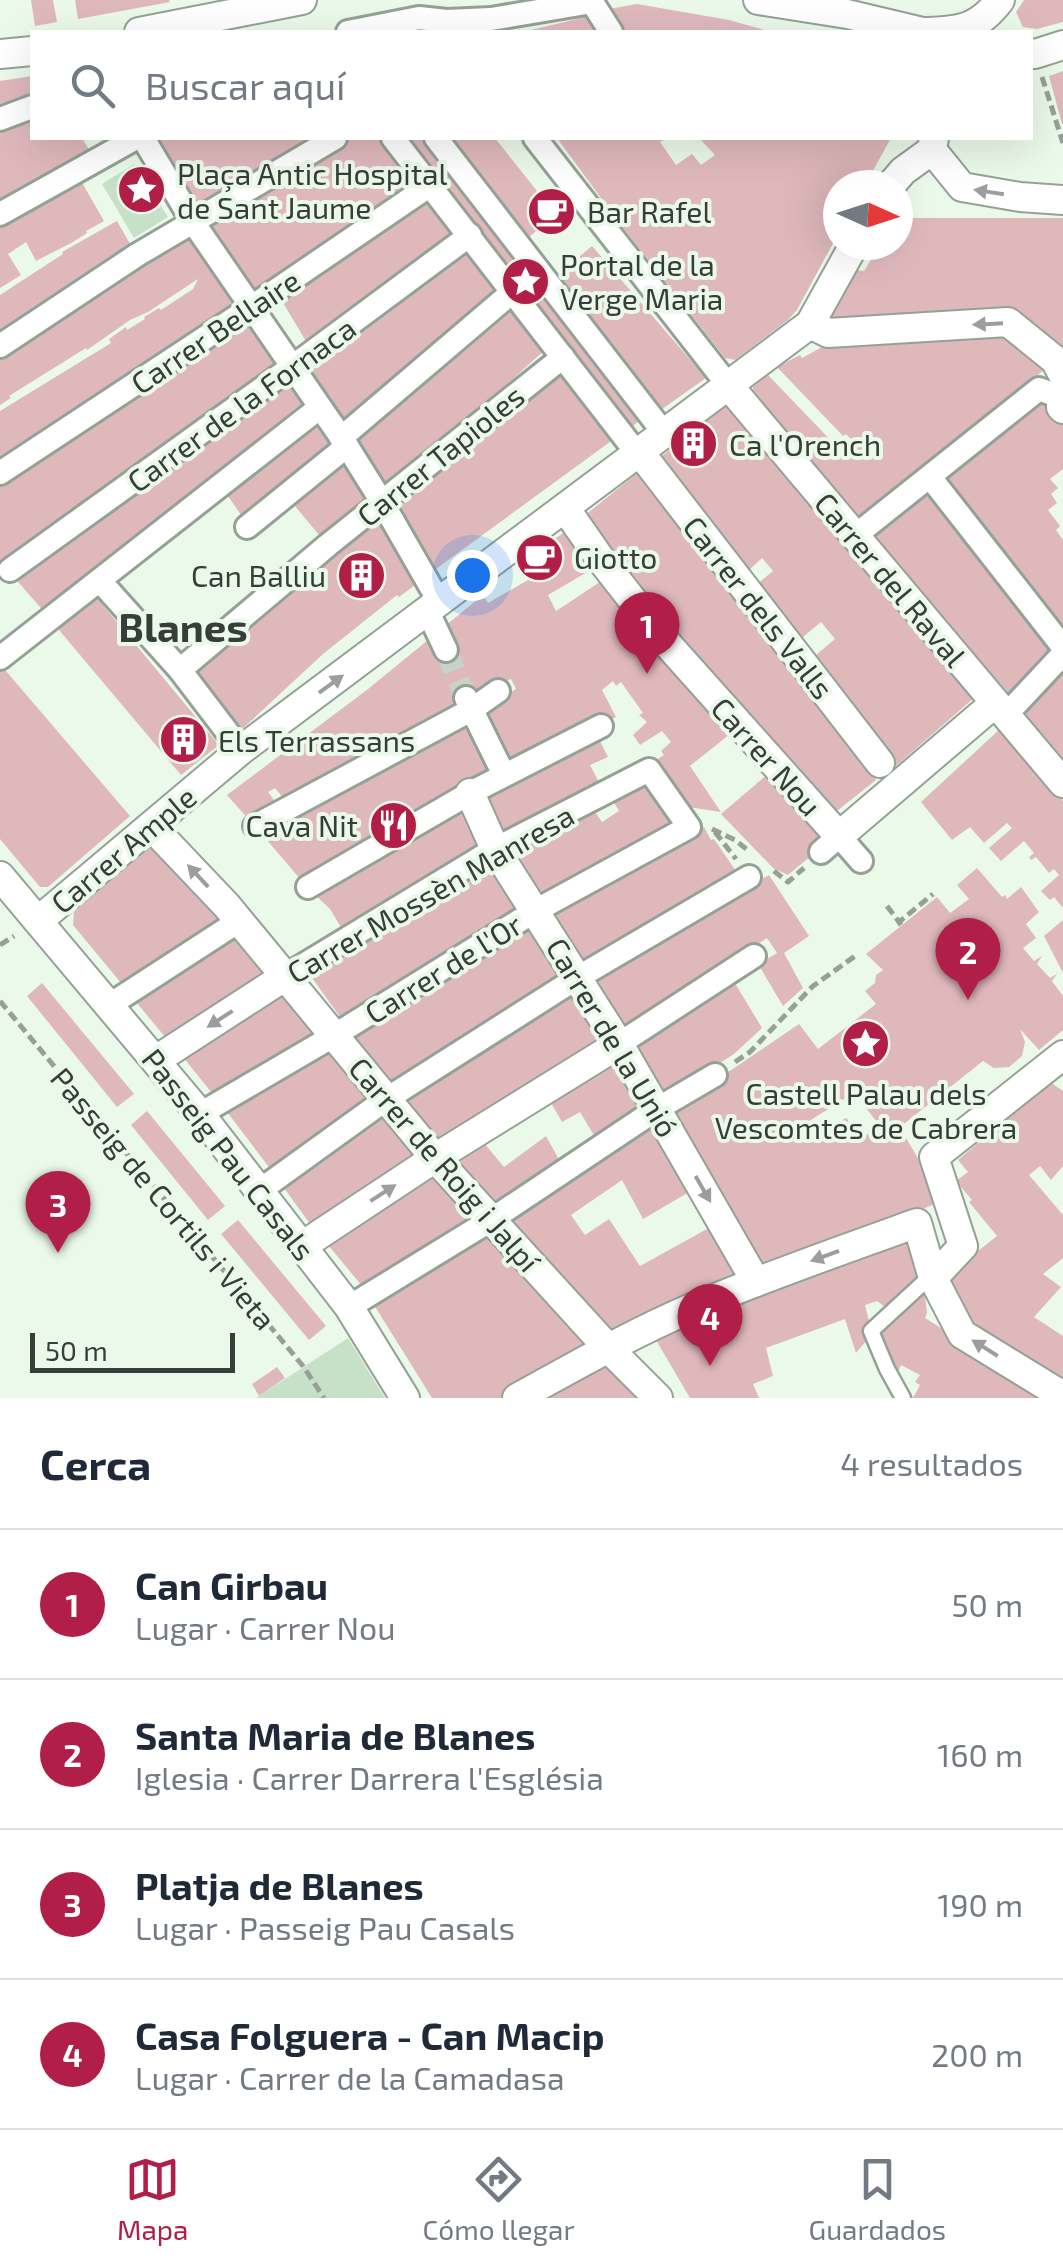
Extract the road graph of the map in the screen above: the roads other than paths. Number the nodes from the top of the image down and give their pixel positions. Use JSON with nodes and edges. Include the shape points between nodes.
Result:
{"nodes":[{"id":1,"x":302,"y":0,"type":"edge"},
{"id":2,"x":473,"y":0,"type":"edge"},
{"id":3,"x":758,"y":0,"type":"edge"},
{"id":4,"x":592,"y":2,"type":"edge"},
{"id":5,"x":859,"y":8,"type":"edge"},
{"id":6,"x":992,"y":17,"type":"edge"},
{"id":7,"x":451,"y":27,"type":"edge"},
{"id":8,"x":149,"y":30,"type":"edge"},
{"id":9,"x":362,"y":30,"type":"edge"},
{"id":10,"x":610,"y":30,"type":"edge"},
{"id":11,"x":929,"y":30,"type":"edge"},
{"id":12,"x":943,"y":30,"type":"edge"},
{"id":13,"x":1063,"y":45,"type":"edge"},
{"id":14,"x":30,"y":51,"type":"edge"},
{"id":15,"x":0,"y":54,"type":"edge"},
{"id":16,"x":1033,"y":54,"type":"edge"},
{"id":17,"x":30,"y":107,"type":"edge"},
{"id":18,"x":0,"y":119,"type":"edge"},
{"id":19,"x":129,"y":140,"type":"edge"},
{"id":20,"x":140,"y":140,"type":"edge"},
{"id":21,"x":332,"y":140,"type":"edge"},
{"id":22,"x":394,"y":140,"type":"edge"},
{"id":23,"x":438,"y":140,"type":"edge"},
{"id":24,"x":538,"y":140,"type":"edge"},
{"id":25,"x":933,"y":144,"type":"edge"},
{"id":26,"x":96,"y":147,"type":"edge"},
{"id":27,"x":906,"y":170,"type":"edge"},
{"id":28,"x":429,"y":186,"type":"junction"},
{"id":29,"x":1063,"y":200,"type":"edge"},
{"id":30,"x":0,"y":214,"type":"edge"},
{"id":31,"x":194,"y":222,"type":"junction"},
{"id":32,"x":470,"y":235,"type":"junction"},
{"id":33,"x":846,"y":260,"type":"edge"},
{"id":34,"x":538,"y":270,"type":"junction"},
{"id":35,"x":513,"y":292,"type":"junction"},
{"id":36,"x":250,"y":308,"type":"junction"},
{"id":37,"x":810,"y":324,"type":"junction"},
{"id":38,"x":0,"y":346,"type":"edge"},
{"id":39,"x":563,"y":357,"type":"junction"},
{"id":40,"x":292,"y":367,"type":"junction"},
{"id":41,"x":728,"y":385,"type":"junction"},
{"id":42,"x":1062,"y":393,"type":"edge"},
{"id":43,"x":319,"y":408,"type":"junction"},
{"id":44,"x":664,"y":433,"type":"junction"},
{"id":45,"x":344,"y":442,"type":"junction"},
{"id":46,"x":637,"y":451,"type":"junction"},
{"id":47,"x":0,"y":473,"type":"edge"},
{"id":48,"x":930,"y":477,"type":"junction"},
{"id":49,"x":382,"y":502,"type":"junction"},
{"id":50,"x":565,"y":508,"type":"junction"},
{"id":51,"x":247,"y":526,"type":"dead end"},
{"id":52,"x":856,"y":536,"type":"junction"},
{"id":53,"x":10,"y":570,"type":"dead end"},
{"id":54,"x":100,"y":580,"type":"junction"},
{"id":55,"x":434,"y":608,"type":"junction"},
{"id":56,"x":446,"y":650,"type":"tunnel mouth"},
{"id":57,"x":1063,"y":650,"type":"edge"},
{"id":58,"x":0,"y":658,"type":"edge"},
{"id":59,"x":180,"y":670,"type":"junction"},
{"id":60,"x":498,"y":692,"type":"dead end"},
{"id":61,"x":468,"y":704,"type":"junction"},
{"id":62,"x":1000,"y":710,"type":"junction"},
{"id":63,"x":601,"y":726,"type":"dead end"},
{"id":64,"x":241,"y":750,"type":"junction"},
{"id":65,"x":880,"y":763,"type":"dead end"},
{"id":66,"x":504,"y":775,"type":"junction"},
{"id":67,"x":1063,"y":782,"type":"edge"},
{"id":68,"x":470,"y":793,"type":"junction"},
{"id":69,"x":151,"y":826,"type":"junction"},
{"id":70,"x":255,"y":826,"type":"dead end"},
{"id":71,"x":701,"y":828,"type":"joint"},
{"id":72,"x":830,"y":844,"type":"junction"},
{"id":73,"x":496,"y":849,"type":"junction"},
{"id":74,"x":861,"y":861,"type":"dead end"},
{"id":75,"x":0,"y":876,"type":"edge"},
{"id":76,"x":750,"y":877,"type":"road end"},
{"id":77,"x":308,"y":887,"type":"dead end"},
{"id":78,"x":535,"y":910,"type":"junction"},
{"id":79,"x":38,"y":921,"type":"junction"},
{"id":80,"x":239,"y":922,"type":"junction"},
{"id":81,"x":754,"y":956,"type":"dead end"},
{"id":82,"x":284,"y":977,"type":"junction"},
{"id":83,"x":577,"y":978,"type":"junction"},
{"id":84,"x":108,"y":1006,"type":"junction"},
{"id":85,"x":335,"y":1035,"type":"junction"},
{"id":86,"x":619,"y":1044,"type":"junction"},
{"id":87,"x":156,"y":1060,"type":"junction"},
{"id":88,"x":1061,"y":1062,"type":"edge"},
{"id":89,"x":715,"y":1074,"type":"road end"},
{"id":90,"x":386,"y":1100,"type":"junction"},
{"id":91,"x":657,"y":1109,"type":"junction"},
{"id":92,"x":200,"y":1114,"type":"junction"},
{"id":93,"x":436,"y":1158,"type":"junction"},
{"id":94,"x":259,"y":1191,"type":"junction"},
{"id":95,"x":491,"y":1220,"type":"junction"},
{"id":96,"x":302,"y":1246,"type":"junction"},
{"id":97,"x":933,"y":1278,"type":"junction"},
{"id":98,"x":756,"y":1282,"type":"junction"},
{"id":99,"x":348,"y":1307,"type":"junction"},
{"id":100,"x":608,"y":1348,"type":"junction"},
{"id":101,"x":1063,"y":1396,"type":"edge"},
{"id":102,"x":405,"y":1398,"type":"edge"},
{"id":103,"x":517,"y":1398,"type":"edge"},
{"id":104,"x":658,"y":1398,"type":"edge"},
{"id":105,"x":903,"y":1398,"type":"edge"}],
"edges":[{"from":1,"to":8,"type":"street"},
{"from":2,"to":7,"type":"street"},
{"from":3,"to":5,"type":"street"},
{"from":4,"to":7,"type":"street"},
{"from":4,"to":10,"type":"street"},
{"from":5,"to":11,"type":"street"},
{"from":6,"to":12,"type":"street"},
{"from":7,"to":9,"type":"street","via":[[419,18]]},
{"from":13,"to":16,"type":"street"},
{"from":14,"to":15,"type":"street"},
{"from":17,"to":18,"type":"street"},
{"from":19,"to":26,"type":"street"},
{"from":20,"to":31,"type":"street"},
{"from":21,"to":31,"type":"street"},
{"from":22,"to":28,"type":"street"},
{"from":23,"to":34,"type":"street"},
{"from":24,"to":41,"type":"street","name":"Carrer del Raval"},
{"from":25,"to":27,"type":"street"},
{"from":29,"to":25,"type":"street","one_way":true,"via":[[962,188]]},
{"from":26,"to":30,"type":"street"},
{"from":28,"to":32,"type":"street"},
{"from":28,"to":36,"type":"street","name":"Carrer Bellaire"},
{"from":31,"to":36,"type":"street"},
{"from":31,"to":38,"type":"street"},
{"from":32,"to":35,"type":"street"},
{"from":32,"to":40,"type":"street","name":"Carrer de la Fornaca"},
{"from":33,"to":37,"type":"street"},
{"from":34,"to":35,"type":"street"},
{"from":34,"to":44,"type":"street"},
{"from":35,"to":39,"type":"street"},
{"from":35,"to":45,"type":"street"},
{"from":36,"to":40,"type":"street"},
{"from":36,"to":47,"type":"street","name":"Carrer Bellaire"},
{"from":37,"to":41,"type":"street","name":"Carrer Ample"},
{"from":42,"to":37,"type":"street","one_way":true,"via":[[1055,360],[1008,322],[828,332]]},
{"from":39,"to":46,"type":"street"},
{"from":39,"to":49,"type":"street","name":"Carrer Tapioles"},
{"from":40,"to":43,"type":"street"},
{"from":40,"to":53,"type":"street","name":"Carrer de la Fornaca"},
{"from":41,"to":44,"type":"street","name":"Carrer Ample"},
{"from":41,"to":52,"type":"street","name":"Carrer del Raval"},
{"from":42,"to":48,"type":"street","via":[[1039,389]]},
{"from":43,"to":45,"type":"street"},
{"from":43,"to":54,"type":"street"},
{"from":44,"to":46,"type":"street","name":"Carrer Ample"},
{"from":45,"to":49,"type":"street"},
{"from":45,"to":51,"type":"street"},
{"from":46,"to":50,"type":"street","name":"Carrer Ample"},
{"from":46,"to":65,"type":"street","name":"Carrer dels Valls"},
{"from":48,"to":52,"type":"street"},
{"from":48,"to":57,"type":"street"},
{"from":49,"to":55,"type":"street"},
{"from":49,"to":59,"type":"street","name":"Carrer Tapioles"},
{"from":50,"to":55,"type":"street","name":"Carrer Ample"},
{"from":50,"to":72,"type":"street","name":"Carrer Nou"},
{"from":52,"to":62,"type":"street","name":"Carrer del Raval"},
{"from":54,"to":58,"type":"street"},
{"from":54,"to":59,"type":"street"},
{"from":55,"to":56,"type":"street"},
{"from":64,"to":55,"type":"street","name":"Carrer Ample","one_way":true},
{"from":57,"to":62,"type":"street"},
{"from":59,"to":64,"type":"street"},
{"from":60,"to":61,"type":"street"},
{"from":61,"to":66,"type":"street"},
{"from":61,"to":70,"type":"street"},
{"from":62,"to":67,"type":"street","name":"Carrer del Raval"},
{"from":62,"to":72,"type":"street"},
{"from":63,"to":66,"type":"street"},
{"from":64,"to":69,"type":"street","name":"Carrer Ample"},
{"from":66,"to":68,"type":"street"},
{"from":68,"to":73,"type":"street","name":"Carrer de la Unió"},
{"from":68,"to":77,"type":"street"},
{"from":69,"to":79,"type":"street","name":"Carrer Ample"},
{"from":80,"to":69,"type":"street","name":"Carrer de Roig i Jalpí","one_way":true},
{"from":71,"to":73,"type":"street","name":"Carrer Mossèn Manresa","via":[[650,770]]},
{"from":71,"to":78,"type":"street","name":"Carrer de l'Or"},
{"from":72,"to":74,"type":"street","name":"Carrer Nou"},
{"from":73,"to":78,"type":"street","name":"Carrer de la Unió"},
{"from":73,"to":82,"type":"street","name":"Carrer Mossèn Manresa"},
{"from":75,"to":79,"type":"street"},
{"from":76,"to":83,"type":"street"},
{"from":78,"to":83,"type":"street","name":"Carrer de la Unió"},
{"from":78,"to":85,"type":"street","name":"Carrer de l'Or"},
{"from":79,"to":84,"type":"street","name":"Passeig Pau Casals"},
{"from":80,"to":82,"type":"street","name":"Carrer de Roig i Jalpí"},
{"from":80,"to":84,"type":"street"},
{"from":81,"to":86,"type":"street"},
{"from":82,"to":85,"type":"street","name":"Carrer de Roig i Jalpí"},
{"from":82,"to":87,"type":"street","name":"Carrer Mossèn Manresa","one_way":true},
{"from":83,"to":86,"type":"street","name":"Carrer de la Unió"},
{"from":83,"to":90,"type":"street"},
{"from":84,"to":87,"type":"street","name":"Passeig Pau Casals"},
{"from":85,"to":90,"type":"street","name":"Carrer de Roig i Jalpí"},
{"from":85,"to":92,"type":"street","name":"Carrer de l'Or"},
{"from":86,"to":91,"type":"street","name":"Carrer de la Unió"},
{"from":86,"to":93,"type":"street"},
{"from":87,"to":92,"type":"street","name":"Passeig Pau Casals"},
{"from":88,"to":97,"type":"street","via":[[934,1157],[963,1246]]},
{"from":89,"to":91,"type":"street"},
{"from":90,"to":93,"type":"street","name":"Carrer de Roig i Jalpí"},
{"from":90,"to":94,"type":"street"},
{"from":91,"to":95,"type":"street"},
{"from":91,"to":98,"type":"street","name":"Carrer de la Unió","one_way":true},
{"from":92,"to":94,"type":"street","name":"Passeig Pau Casals"},
{"from":93,"to":95,"type":"street","name":"Carrer de Roig i Jalpí"},
{"from":96,"to":93,"type":"street","one_way":true},
{"from":94,"to":96,"type":"street","name":"Passeig Pau Casals"},
{"from":95,"to":99,"type":"street"},
{"from":95,"to":100,"type":"street","name":"Carrer de Roig i Jalpí"},
{"from":96,"to":99,"type":"street","name":"Passeig Pau Casals"},
{"from":97,"to":98,"type":"street","one_way":true,"via":[[917,1222]]},
{"from":101,"to":97,"type":"street","one_way":true,"via":[[962,1334]]},
{"from":97,"to":105,"type":"lane","via":[[871,1331]]},
{"from":98,"to":100,"type":"street"},
{"from":99,"to":102,"type":"street","name":"Passeig Pau Casals"},
{"from":100,"to":103,"type":"street"},
{"from":100,"to":104,"type":"street","name":"Carrer de Roig i Jalpí"}]}
